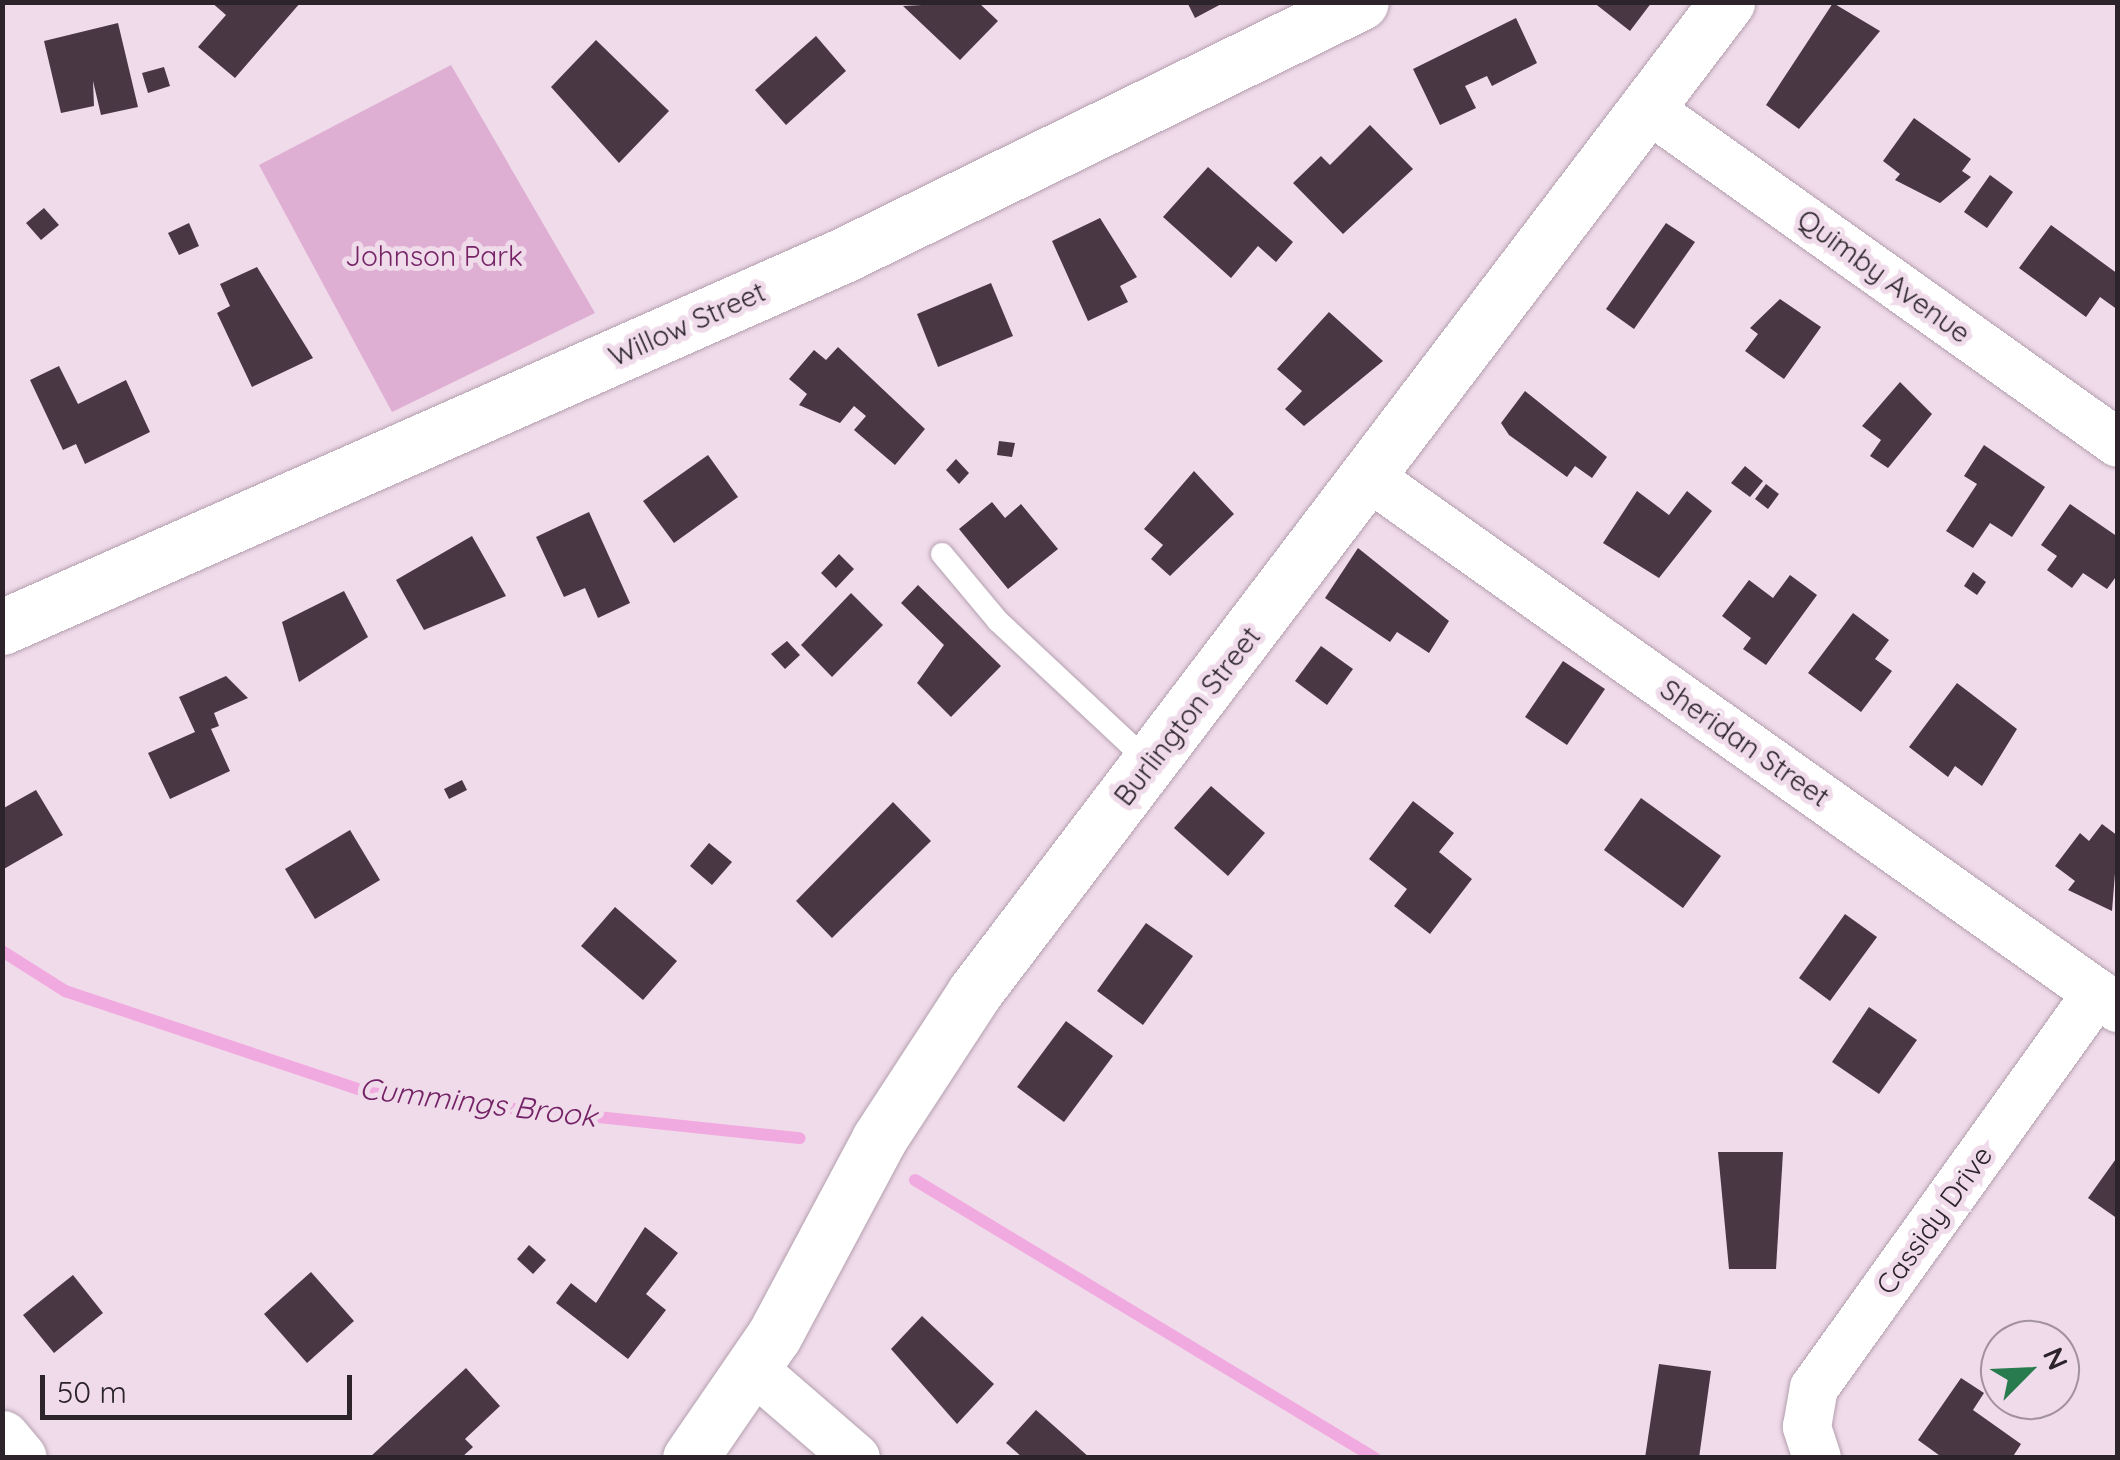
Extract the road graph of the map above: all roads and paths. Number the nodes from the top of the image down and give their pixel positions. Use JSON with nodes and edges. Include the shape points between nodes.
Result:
{"nodes":[{"id":1,"x":1362,"y":2,"type":"edge"},
{"id":2,"x":1727,"y":2,"type":"edge"},
{"id":3,"x":1650,"y":110,"type":"junction"},
{"id":4,"x":2118,"y":443,"type":"edge"},
{"id":5,"x":1372,"y":479,"type":"junction"},
{"id":6,"x":942,"y":554,"type":"dead end"},
{"id":7,"x":2,"y":626,"type":"edge"},
{"id":8,"x":1150,"y":763,"type":"junction"},
{"id":9,"x":2107,"y":1001,"type":"edge"},
{"id":10,"x":753,"y":1369,"type":"junction"},
{"id":11,"x":2,"y":1438,"type":"edge"},
{"id":12,"x":20,"y":1458,"type":"edge"},
{"id":13,"x":690,"y":1458,"type":"edge"},
{"id":14,"x":856,"y":1458,"type":"edge"},
{"id":15,"x":1817,"y":1458,"type":"edge"}],
"edges":[{"from":1,"to":7,"type":"street","name":"Willow Street","via":[[846,254]]},
{"from":2,"to":3,"type":"street","name":"Burlington Street"},
{"from":3,"to":4,"type":"street","name":"Quimby Avenue"},
{"from":3,"to":5,"type":"street","name":"Burlington Street"},
{"from":5,"to":8,"type":"street","name":"Burlington Street"},
{"from":5,"to":9,"type":"street","name":"Sheridan Street"},
{"from":6,"to":8,"type":"lane","via":[[998,621]]},
{"from":8,"to":10,"type":"street","name":"Burlington Street","via":[[918,1076]]},
{"from":9,"to":15,"type":"street","name":"Cassidy Drive","via":[[1814,1388],[1807,1426]]},
{"from":10,"to":13,"type":"street","name":"Burlington Street"},
{"from":10,"to":14,"type":"street"},
{"from":11,"to":12,"type":"street"}]}
